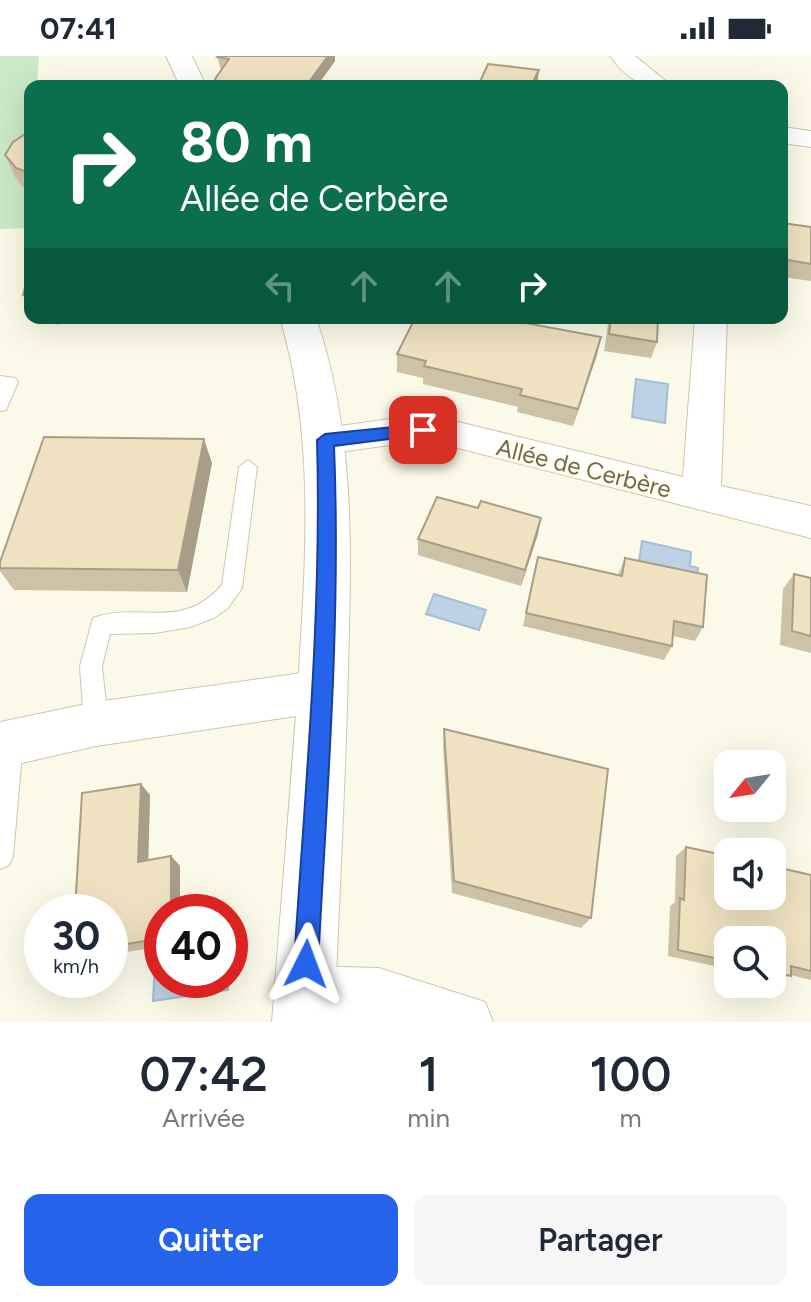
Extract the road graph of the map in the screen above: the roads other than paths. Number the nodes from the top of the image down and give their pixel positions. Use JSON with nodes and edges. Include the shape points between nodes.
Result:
{"nodes":[{"id":1,"x":179,"y":56,"type":"edge"},
{"id":2,"x":622,"y":56,"type":"edge"},
{"id":3,"x":190,"y":80,"type":"edge"},
{"id":4,"x":651,"y":80,"type":"edge"},
{"id":5,"x":788,"y":136,"type":"edge"},
{"id":6,"x":811,"y":139,"type":"edge"},
{"id":7,"x":300,"y":324,"type":"edge"},
{"id":8,"x":711,"y":324,"type":"edge"},
{"id":9,"x":0,"y":382,"type":"edge"},
{"id":10,"x":0,"y":405,"type":"edge"},
{"id":11,"x":325,"y":440,"type":"junction"},
{"id":12,"x":248,"y":467,"type":"dead end"},
{"id":13,"x":701,"y":497,"type":"junction"},
{"id":14,"x":811,"y":522,"type":"edge"},
{"id":15,"x":323,"y":691,"type":"junction"},
{"id":16,"x":96,"y":724,"type":"junction"},
{"id":17,"x":5,"y":744,"type":"edge"},
{"id":18,"x":0,"y":856,"type":"edge"},
{"id":19,"x":303,"y":1008,"type":"edge"},
{"id":20,"x":465,"y":1022,"type":"edge"}],
"edges":[{"from":1,"to":3,"type":"street"},
{"from":2,"to":4,"type":"street"},
{"from":5,"to":6,"type":"street"},
{"from":7,"to":11,"type":"street","via":[[321,391]]},
{"from":8,"to":13,"type":"street","name":"Allée de Cerbère"},
{"from":9,"to":10,"type":"lane","via":[[9,382]]},
{"from":11,"to":13,"type":"street","name":"Allée de Cerbère","via":[[442,431]]},
{"from":11,"to":15,"type":"street"},
{"from":12,"to":16,"type":"lane","via":[[232,588],[225,599],[197,617],[101,625],[91,666]]},
{"from":13,"to":14,"type":"street","name":"Allée de Cerbère"},
{"from":15,"to":16,"type":"street"},
{"from":15,"to":19,"type":"street"},
{"from":16,"to":17,"type":"street"},
{"from":17,"to":18,"type":"lane"},
{"from":19,"to":20,"type":"street","via":[[379,996]]}]}
